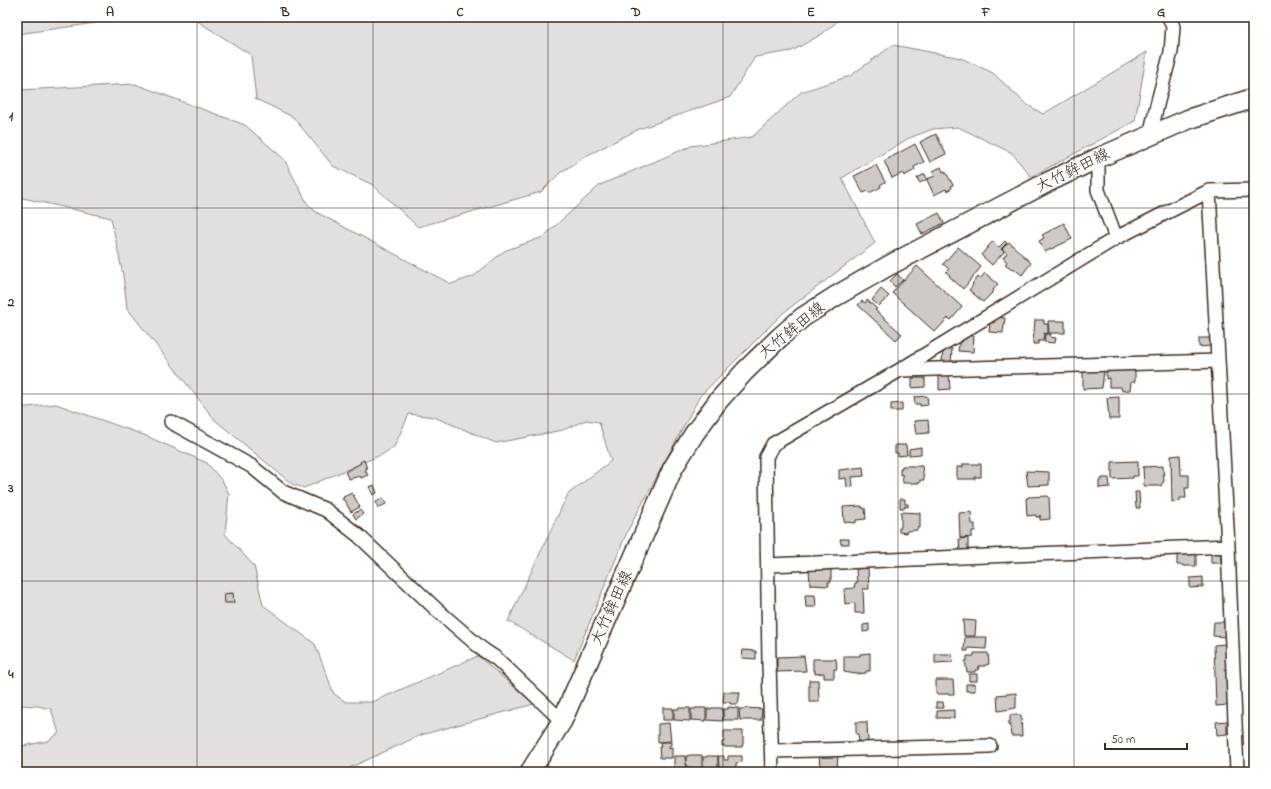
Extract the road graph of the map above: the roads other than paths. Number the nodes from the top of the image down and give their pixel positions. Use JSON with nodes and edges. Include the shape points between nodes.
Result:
{"nodes":[{"id":1,"x":1169,"y":17,"type":"edge"},
{"id":2,"x":1254,"y":98,"type":"edge"},
{"id":3,"x":1150,"y":136,"type":"junction"},
{"id":4,"x":1098,"y":158,"type":"junction"},
{"id":5,"x":1254,"y":190,"type":"edge"},
{"id":6,"x":1209,"y":192,"type":"junction"},
{"id":7,"x":1116,"y":238,"type":"junction"},
{"id":8,"x":1218,"y":361,"type":"junction"},
{"id":9,"x":900,"y":370,"type":"junction"},
{"id":10,"x":171,"y":422,"type":"dead end"},
{"id":11,"x":1228,"y":546,"type":"junction"},
{"id":12,"x":768,"y":565,"type":"junction"},
{"id":13,"x":562,"y":721,"type":"junction"},
{"id":14,"x":990,"y":746,"type":"dead end"},
{"id":15,"x":772,"y":751,"type":"junction"},
{"id":16,"x":530,"y":772,"type":"edge"},
{"id":17,"x":772,"y":772,"type":"edge"},
{"id":18,"x":1237,"y":772,"type":"edge"}],
"edges":[{"from":1,"to":3,"type":"street","via":[[1173,27],[1171,52]]},
{"from":2,"to":3,"type":"main road","name":"大竹鉾田線","via":[[1189,119]]},
{"from":3,"to":4,"type":"main road","name":"大竹鉾田線"},
{"from":4,"to":7,"type":"street","via":[[1098,190]]},
{"from":4,"to":13,"type":"main road","name":"大竹鉾田線","via":[[909,255],[836,296],[803,318],[745,371],[718,401],[673,468]]},
{"from":5,"to":6,"type":"street"},
{"from":6,"to":7,"type":"street"},
{"from":6,"to":8,"type":"street"},
{"from":7,"to":9,"type":"street"},
{"from":8,"to":9,"type":"street"},
{"from":8,"to":11,"type":"street"},
{"from":9,"to":12,"type":"street","via":[[773,444],[766,457]]},
{"from":10,"to":13,"type":"street","via":[[251,466],[283,492],[326,510],[359,536],[436,609],[497,659]]},
{"from":11,"to":12,"type":"street"},
{"from":11,"to":18,"type":"street"},
{"from":12,"to":15,"type":"street"},
{"from":13,"to":16,"type":"main road","name":"大竹鉾田線"},
{"from":14,"to":15,"type":"street"},
{"from":15,"to":17,"type":"street"}]}
